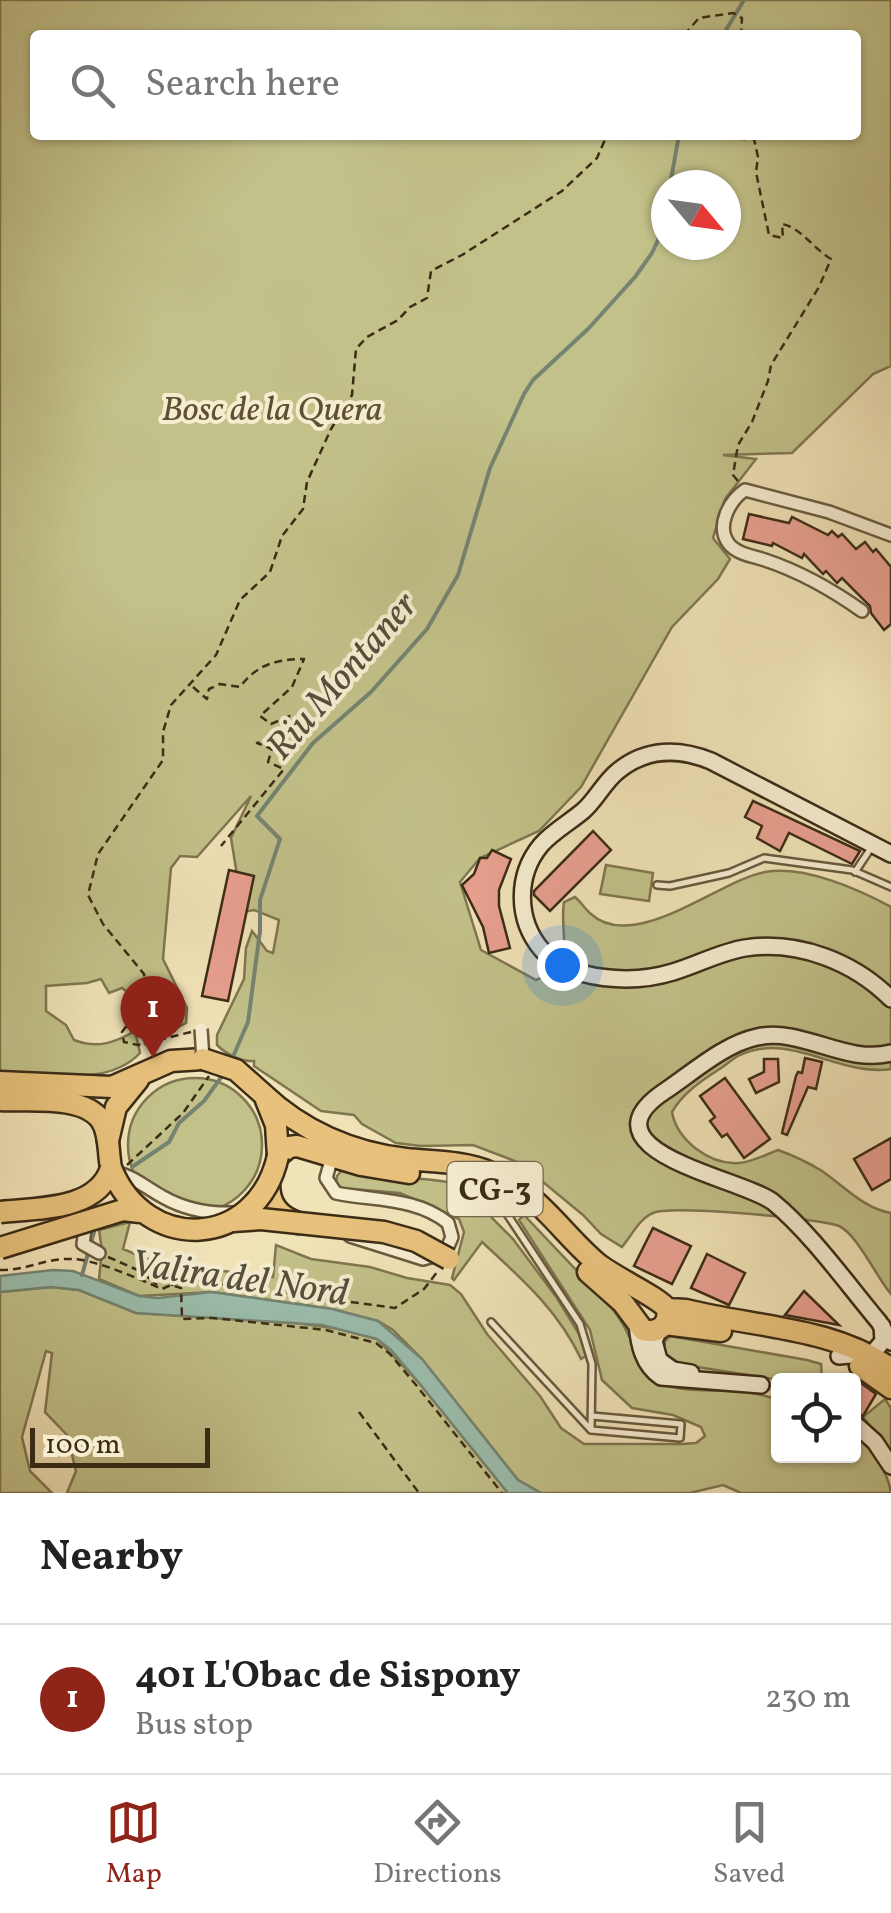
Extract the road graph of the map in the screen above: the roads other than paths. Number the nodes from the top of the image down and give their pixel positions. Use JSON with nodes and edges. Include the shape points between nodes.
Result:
{"nodes":[{"id":1,"x":891,"y":535,"type":"edge"},
{"id":2,"x":862,"y":611,"type":"dead end"},
{"id":3,"x":873,"y":846,"type":"junction"},
{"id":4,"x":891,"y":854,"type":"edge"},
{"id":5,"x":855,"y":872,"type":"junction"},
{"id":6,"x":656,"y":885,"type":"dead end"},
{"id":7,"x":891,"y":887,"type":"edge"},
{"id":8,"x":891,"y":1000,"type":"edge"},
{"id":9,"x":199,"y":1031,"type":"road end"},
{"id":10,"x":891,"y":1054,"type":"edge"},
{"id":11,"x":206,"y":1068,"type":"junction"},
{"id":12,"x":143,"y":1075,"type":"junction"},
{"id":13,"x":0,"y":1082,"type":"edge"},
{"id":14,"x":263,"y":1094,"type":"junction"},
{"id":15,"x":0,"y":1100,"type":"edge"},
{"id":16,"x":108,"y":1141,"type":"junction"},
{"id":17,"x":315,"y":1141,"type":"junction"},
{"id":18,"x":278,"y":1156,"type":"junction"},
{"id":19,"x":332,"y":1157,"type":"junction"},
{"id":20,"x":477,"y":1168,"type":"junction"},
{"id":21,"x":117,"y":1171,"type":"junction"},
{"id":22,"x":269,"y":1183,"type":"junction"},
{"id":23,"x":509,"y":1202,"type":"junction"},
{"id":24,"x":546,"y":1209,"type":"junction"},
{"id":25,"x":0,"y":1212,"type":"edge"},
{"id":26,"x":140,"y":1212,"type":"junction"},
{"id":27,"x":229,"y":1222,"type":"junction"},
{"id":28,"x":305,"y":1224,"type":"junction"},
{"id":29,"x":0,"y":1248,"type":"edge"},
{"id":30,"x":100,"y":1253,"type":"road end"},
{"id":31,"x":449,"y":1253,"type":"junction"},
{"id":32,"x":660,"y":1310,"type":"junction"},
{"id":33,"x":635,"y":1320,"type":"junction"},
{"id":34,"x":878,"y":1321,"type":"junction"},
{"id":35,"x":492,"y":1322,"type":"dead end"},
{"id":36,"x":891,"y":1342,"type":"edge"},
{"id":37,"x":853,"y":1353,"type":"junction"},
{"id":38,"x":891,"y":1369,"type":"edge"},
{"id":39,"x":761,"y":1385,"type":"junction"},
{"id":40,"x":771,"y":1387,"type":"edge"},
{"id":41,"x":891,"y":1388,"type":"edge"},
{"id":42,"x":592,"y":1416,"type":"junction"},
{"id":43,"x":861,"y":1429,"type":"edge"},
{"id":44,"x":590,"y":1430,"type":"junction"},
{"id":45,"x":891,"y":1466,"type":"edge"}],
"edges":[{"from":1,"to":2,"type":"street","via":[[745,490],[726,512],[729,544],[824,585]]},
{"from":3,"to":4,"type":"main road"},
{"from":3,"to":5,"type":"lane"},
{"from":3,"to":8,"type":"main road","via":[[712,761],[665,751],[617,772],[588,807],[543,842],[528,866],[522,910],[544,952],[591,975],[640,978],[747,948],[782,948],[854,968]]},
{"from":5,"to":6,"type":"lane","via":[[764,858],[682,884]]},
{"from":5,"to":7,"type":"lane"},
{"from":9,"to":11,"type":"street","bridge":true},
{"from":10,"to":34,"type":"main road","via":[[754,1037],[654,1099],[640,1126],[646,1143],[663,1156],[771,1200]]},
{"from":11,"to":12,"type":"highway","via":[[172,1062]]},
{"from":11,"to":14,"type":"highway","number":"CG-3","bridge":true,"via":[[236,1070]]},
{"from":12,"to":13,"type":"highway","via":[[112,1087]]},
{"from":12,"to":16,"type":"highway","via":[[116,1107]]},
{"from":14,"to":17,"type":"highway","number":"CG-3"},
{"from":14,"to":18,"type":"highway","via":[[276,1125]]},
{"from":15,"to":16,"type":"highway","via":[[78,1105],[100,1120]]},
{"from":16,"to":21,"type":"highway"},
{"from":17,"to":18,"type":"highway"},
{"from":17,"to":19,"type":"highway","number":"CG-3"},
{"from":17,"to":20,"type":"highway","number":"CG-3"},
{"from":18,"to":22,"type":"highway","bridge":true},
{"from":19,"to":23,"type":"highway","number":"CG-3","via":[[465,1178]]},
{"from":19,"to":31,"type":"street","via":[[326,1178],[332,1190],[441,1217],[452,1229]]},
{"from":20,"to":23,"type":"lane"},
{"from":20,"to":24,"type":"highway","number":"CG-3"},
{"from":21,"to":25,"type":"highway","bridge":true,"via":[[82,1199]]},
{"from":21,"to":26,"type":"highway","bridge":true,"via":[[122,1192]]},
{"from":21,"to":30,"type":"street","via":[[106,1171],[91,1187],[82,1244]]},
{"from":21,"to":31,"type":"street","via":[[192,1210],[276,1218],[423,1258]]},
{"from":22,"to":27,"type":"highway","bridge":true},
{"from":22,"to":28,"type":"highway","bridge":true,"via":[[273,1205]]},
{"from":23,"to":24,"type":"lane"},
{"from":23,"to":33,"type":"highway","number":"CG-3"},
{"from":23,"to":42,"type":"lane","via":[[580,1324],[592,1364]]},
{"from":24,"to":32,"type":"highway","number":"CG-3","via":[[600,1266]]},
{"from":26,"to":27,"type":"highway","bridge":true,"via":[[184,1230]]},
{"from":26,"to":29,"type":"highway","bridge":true,"via":[[123,1210]]},
{"from":27,"to":28,"type":"highway","bridge":true},
{"from":28,"to":31,"type":"highway","bridge":true,"via":[[400,1235]]},
{"from":32,"to":33,"type":"highway","via":[[636,1306]]},
{"from":32,"to":33,"type":"highway","number":"CG-3","via":[[647,1331]]},
{"from":32,"to":37,"type":"highway","number":"CG-3","via":[[813,1336]]},
{"from":32,"to":39,"type":"main road","via":[[654,1348],[668,1368]]},
{"from":33,"to":39,"type":"main road","via":[[648,1366],[661,1377]]},
{"from":34,"to":36,"type":"main road"},
{"from":34,"to":37,"type":"main road","via":[[880,1346]]},
{"from":35,"to":44,"type":"lane"},
{"from":37,"to":38,"type":"highway","number":"CG-3"},
{"from":37,"to":41,"type":"highway","number":"CG-3"},
{"from":39,"to":40,"type":"main road"},
{"from":42,"to":44,"type":"lane"},
{"from":42,"to":44,"type":"lane","via":[[681,1424],[680,1438]]},
{"from":43,"to":45,"type":"main road"}]}
